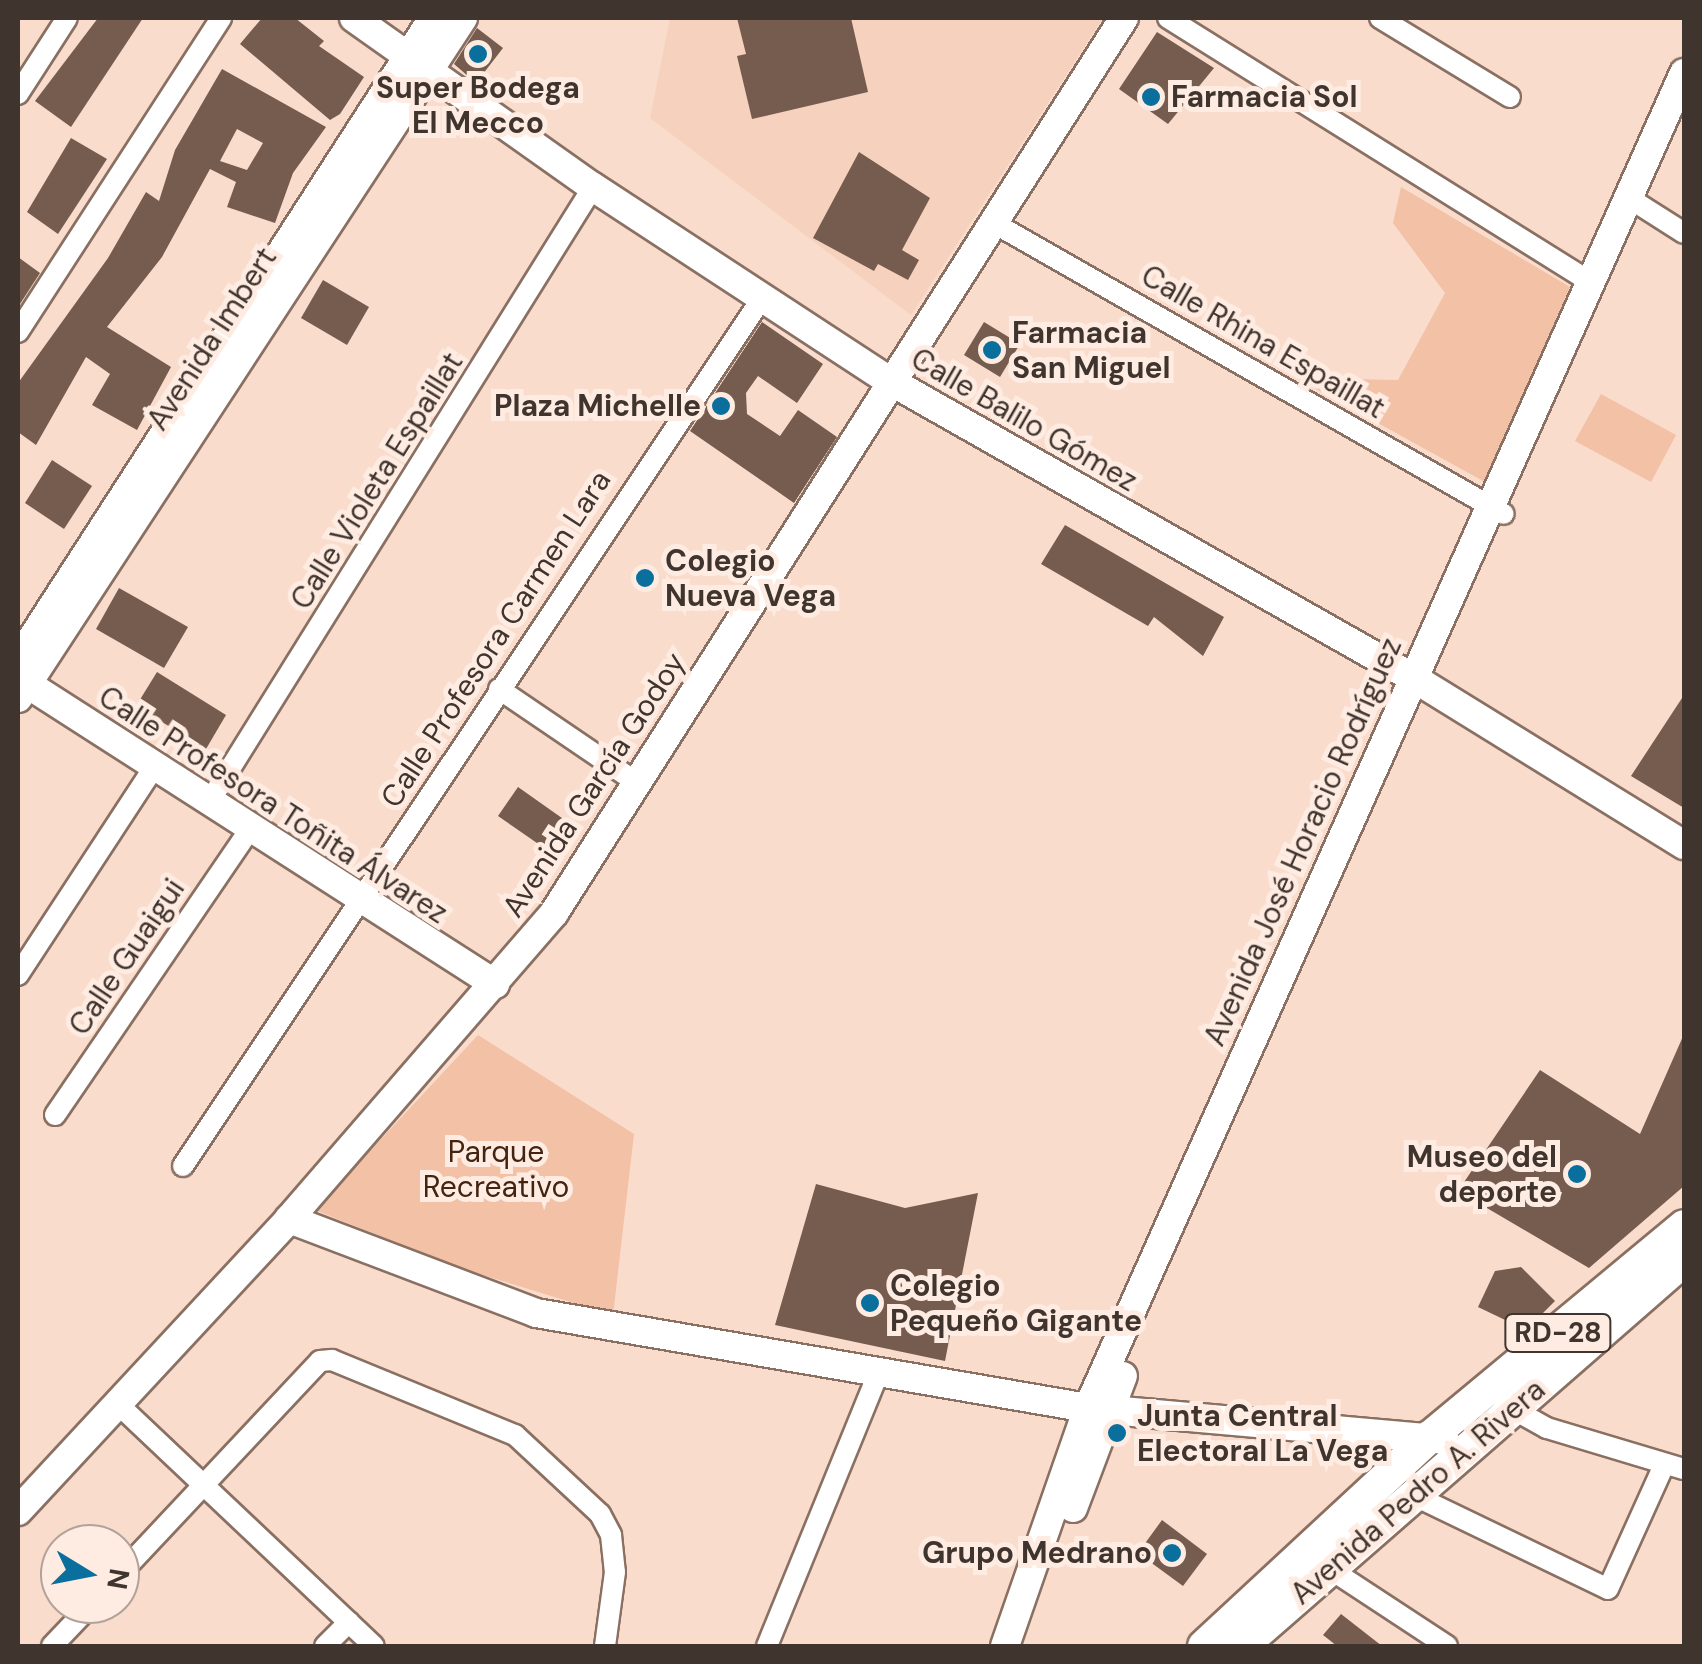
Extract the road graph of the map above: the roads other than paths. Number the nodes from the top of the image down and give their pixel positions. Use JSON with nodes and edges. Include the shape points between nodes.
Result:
{"nodes":[{"id":1,"x":67,"y":18,"type":"edge"},
{"id":2,"x":222,"y":18,"type":"edge"},
{"id":3,"x":354,"y":18,"type":"edge"},
{"id":4,"x":433,"y":18,"type":"edge"},
{"id":5,"x":463,"y":18,"type":"edge"},
{"id":6,"x":1124,"y":18,"type":"edge"},
{"id":7,"x":1168,"y":18,"type":"edge"},
{"id":8,"x":1380,"y":18,"type":"edge"},
{"id":9,"x":418,"y":63,"type":"junction"},
{"id":10,"x":1684,"y":72,"type":"edge"},
{"id":11,"x":18,"y":94,"type":"edge"},
{"id":12,"x":1510,"y":97,"type":"dead end"},
{"id":13,"x":1684,"y":116,"type":"edge"},
{"id":14,"x":593,"y":188,"type":"junction"},
{"id":15,"x":1636,"y":203,"type":"junction"},
{"id":16,"x":992,"y":222,"type":"junction"},
{"id":17,"x":1684,"y":233,"type":"edge"},
{"id":18,"x":1590,"y":282,"type":"junction"},
{"id":19,"x":762,"y":298,"type":"junction"},
{"id":20,"x":19,"y":326,"type":"edge"},
{"id":21,"x":890,"y":382,"type":"junction"},
{"id":22,"x":1496,"y":510,"type":"junction"},
{"id":23,"x":20,"y":680,"type":"edge"},
{"id":24,"x":1419,"y":682,"type":"junction"},
{"id":25,"x":498,"y":690,"type":"junction"},
{"id":26,"x":154,"y":769,"type":"junction"},
{"id":27,"x":636,"y":782,"type":"junction"},
{"id":28,"x":208,"y":804,"type":"junction"},
{"id":29,"x":248,"y":832,"type":"junction"},
{"id":30,"x":1684,"y":844,"type":"edge"},
{"id":31,"x":359,"y":900,"type":"junction"},
{"id":32,"x":18,"y":975,"type":"edge"},
{"id":33,"x":495,"y":984,"type":"junction"},
{"id":34,"x":56,"y":1116,"type":"dead end"},
{"id":35,"x":183,"y":1166,"type":"dead end"},
{"id":36,"x":289,"y":1219,"type":"junction"},
{"id":37,"x":1684,"y":1226,"type":"edge"},
{"id":38,"x":1684,"y":1260,"type":"edge"},
{"id":39,"x":878,"y":1374,"type":"junction"},
{"id":40,"x":1500,"y":1401,"type":"junction"},
{"id":41,"x":120,"y":1406,"type":"junction"},
{"id":42,"x":1098,"y":1409,"type":"junction"},
{"id":43,"x":1430,"y":1437,"type":"junction"},
{"id":44,"x":1470,"y":1445,"type":"junction"},
{"id":45,"x":1674,"y":1467,"type":"edge"},
{"id":46,"x":204,"y":1484,"type":"junction"},
{"id":47,"x":1414,"y":1495,"type":"junction"},
{"id":48,"x":18,"y":1511,"type":"edge"},
{"id":49,"x":140,"y":1553,"type":"edge"},
{"id":50,"x":1330,"y":1569,"type":"junction"},
{"id":51,"x":348,"y":1622,"type":"junction"},
{"id":52,"x":73,"y":1624,"type":"edge"},
{"id":53,"x":52,"y":1646,"type":"edge"},
{"id":54,"x":325,"y":1646,"type":"edge"},
{"id":55,"x":374,"y":1646,"type":"edge"},
{"id":56,"x":605,"y":1646,"type":"edge"},
{"id":57,"x":767,"y":1646,"type":"edge"},
{"id":58,"x":1005,"y":1646,"type":"edge"},
{"id":59,"x":1024,"y":1646,"type":"edge"},
{"id":60,"x":1204,"y":1646,"type":"edge"},
{"id":61,"x":1242,"y":1646,"type":"edge"},
{"id":62,"x":1448,"y":1646,"type":"edge"}],
"edges":[{"from":1,"to":11,"type":"street"},
{"from":2,"to":20,"type":"street"},
{"from":3,"to":9,"type":"street","name":"Calle Balilo Gómez"},
{"from":4,"to":9,"type":"street","name":"Avenida Imbert"},
{"from":5,"to":9,"type":"street","name":"Avenida Imbert"},
{"from":6,"to":16,"type":"street","name":"Avenida García Godoy"},
{"from":7,"to":18,"type":"street"},
{"from":8,"to":12,"type":"street"},
{"from":9,"to":14,"type":"street","name":"Calle Balilo Gómez"},
{"from":9,"to":23,"type":"street","name":"Avenida Imbert"},
{"from":10,"to":15,"type":"street","name":"Avenida José Horacio Rodríguez"},
{"from":13,"to":15,"type":"street","name":"Avenida José Horacio Rodríguez"},
{"from":14,"to":19,"type":"street","name":"Calle Balilo Gómez"},
{"from":14,"to":28,"type":"street","name":"Calle Violeta Espaillat"},
{"from":15,"to":17,"type":"street"},
{"from":15,"to":18,"type":"street","name":"Avenida José Horacio Rodríguez"},
{"from":15,"to":22,"type":"street","name":"Avenida José Horacio Rodríguez"},
{"from":16,"to":21,"type":"street","name":"Avenida García Godoy"},
{"from":16,"to":22,"type":"street","name":"Calle Rhina Espaillat"},
{"from":18,"to":22,"type":"street","name":"Avenida José Horacio Rodríguez"},
{"from":19,"to":21,"type":"street","name":"Calle Balilo Gómez"},
{"from":19,"to":25,"type":"street","name":"Calle Profesora Carmen Lara"},
{"from":21,"to":24,"type":"street","name":"Calle Balilo Gómez"},
{"from":21,"to":27,"type":"street","name":"Avenida García Godoy"},
{"from":22,"to":24,"type":"street","name":"Avenida José Horacio Rodríguez"},
{"from":23,"to":26,"type":"street","name":"Calle Profesora Toñita Álvarez"},
{"from":24,"to":30,"type":"street","name":"Calle Balilo Gómez"},
{"from":24,"to":42,"type":"street","name":"Avenida José Horacio Rodríguez"},
{"from":25,"to":27,"type":"street"},
{"from":25,"to":31,"type":"street","name":"Calle Profesora Carmen Lara"},
{"from":26,"to":28,"type":"street","name":"Calle Profesora Toñita Álvarez"},
{"from":26,"to":32,"type":"street"},
{"from":27,"to":33,"type":"street","name":"Avenida García Godoy","via":[[554,913]]},
{"from":28,"to":29,"type":"street","name":"Calle Profesora Toñita Álvarez"},
{"from":29,"to":31,"type":"street","name":"Calle Profesora Toñita Álvarez"},
{"from":29,"to":34,"type":"street","name":"Calle Guaigui"},
{"from":31,"to":33,"type":"street","name":"Calle Profesora Toñita Álvarez"},
{"from":31,"to":35,"type":"street","name":"Calle Profesora Carmen Lara"},
{"from":33,"to":36,"type":"street","name":"Avenida García Godoy"},
{"from":36,"to":39,"type":"street","via":[[536,1313]]},
{"from":36,"to":41,"type":"street","name":"Avenida García Godoy"},
{"from":37,"to":40,"type":"main road","name":"Avenida Pedro A. Rivera","number":"RD-28"},
{"from":38,"to":40,"type":"main road","name":"Avenida Pedro A. Rivera","number":"RD-28"},
{"from":39,"to":42,"type":"street"},
{"from":39,"to":57,"type":"street"},
{"from":40,"to":43,"type":"main road","name":"Avenida Pedro A. Rivera","number":"RD-28"},
{"from":40,"to":44,"type":"main road","name":"Avenida Pedro A. Rivera","number":"RD-28"},
{"from":40,"to":45,"type":"street","via":[[1547,1428]]},
{"from":41,"to":46,"type":"street"},
{"from":41,"to":48,"type":"street","name":"Avenida García Godoy"},
{"from":42,"to":43,"type":"street"},
{"from":42,"to":58,"type":"street","name":"Avenida José Horacio Rodríguez"},
{"from":42,"to":59,"type":"street","name":"Avenida José Horacio Rodríguez"},
{"from":43,"to":44,"type":"street"},
{"from":43,"to":60,"type":"main road","name":"Avenida Pedro A. Rivera","number":"RD-28"},
{"from":44,"to":47,"type":"main road","name":"Avenida Pedro A. Rivera","number":"RD-28"},
{"from":45,"to":47,"type":"street","via":[[1608,1588]]},
{"from":46,"to":49,"type":"street"},
{"from":46,"to":51,"type":"street"},
{"from":46,"to":56,"type":"street","via":[[320,1361],[332,1360],[515,1436],[600,1514],[611,1534],[615,1572]]},
{"from":47,"to":50,"type":"main road","name":"Avenida Pedro A. Rivera","number":"RD-28"},
{"from":50,"to":61,"type":"main road","name":"Avenida Pedro A. Rivera","number":"RD-28"},
{"from":50,"to":62,"type":"street"},
{"from":51,"to":54,"type":"street"},
{"from":51,"to":55,"type":"street"},
{"from":52,"to":53,"type":"street"}]}
